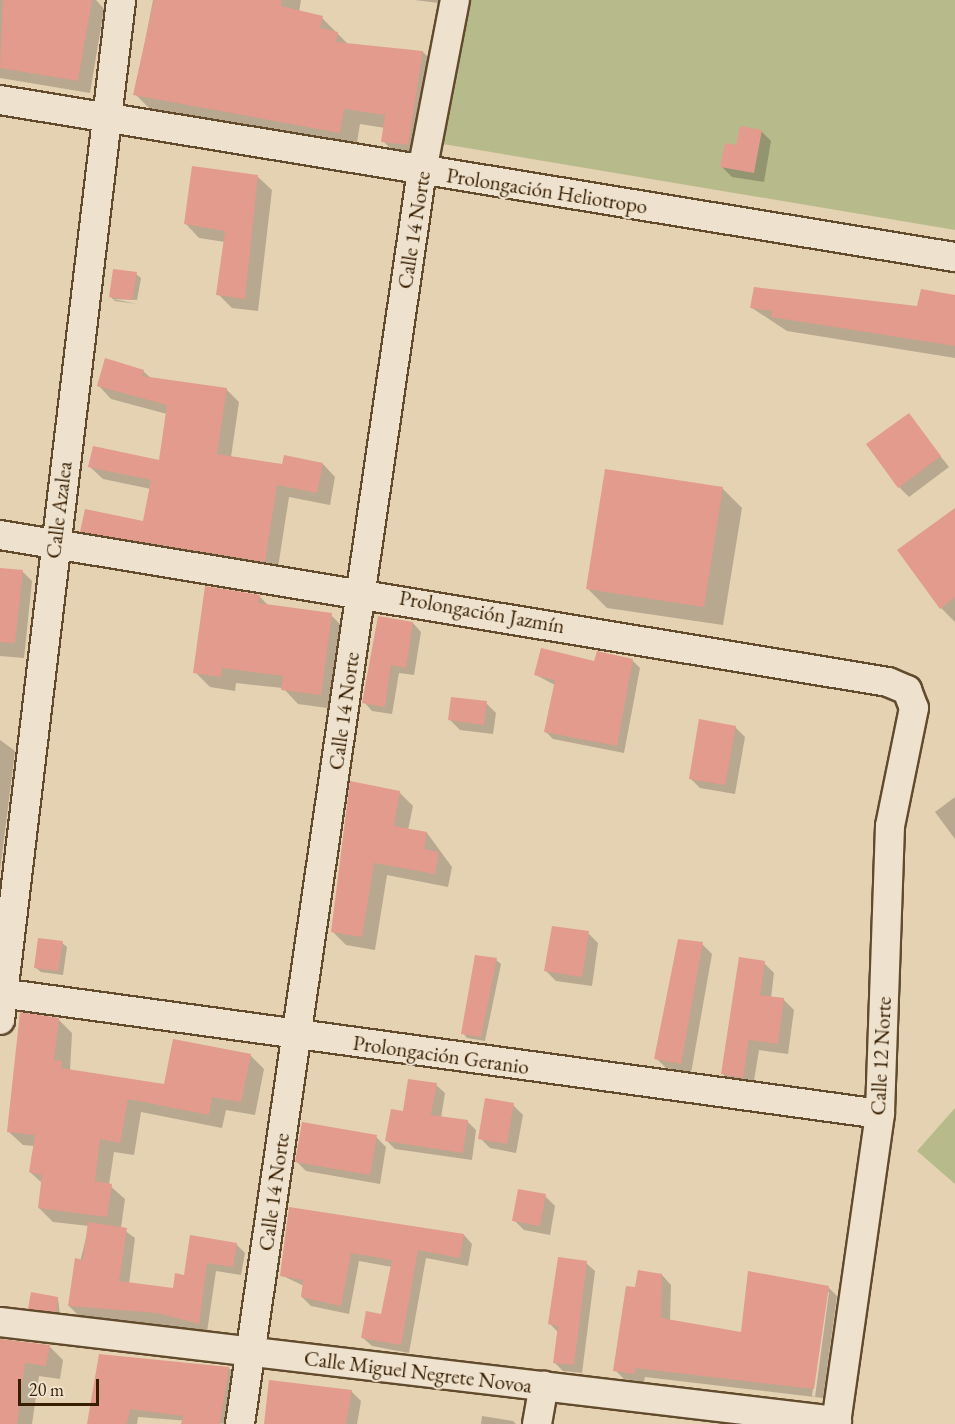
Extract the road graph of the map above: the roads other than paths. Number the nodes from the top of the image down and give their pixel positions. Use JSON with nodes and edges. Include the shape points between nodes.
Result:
{"nodes":[{"id":1,"x":121,"y":0,"type":"edge"},
{"id":2,"x":455,"y":0,"type":"edge"},
{"id":3,"x":0,"y":100,"type":"edge"},
{"id":4,"x":104,"y":119,"type":"junction"},
{"id":5,"x":422,"y":171,"type":"junction"},
{"id":6,"x":955,"y":257,"type":"edge"},
{"id":7,"x":0,"y":535,"type":"edge"},
{"id":8,"x":56,"y":541,"type":"junction"},
{"id":9,"x":361,"y":592,"type":"junction"},
{"id":10,"x":907,"y":690,"type":"joint"},
{"id":11,"x":1,"y":1002,"type":"edge"},
{"id":12,"x":297,"y":1036,"type":"junction"},
{"id":13,"x":880,"y":1114,"type":"junction"},
{"id":14,"x":0,"y":1322,"type":"edge"},
{"id":15,"x":251,"y":1352,"type":"junction"},
{"id":16,"x":544,"y":1386,"type":"junction"},
{"id":17,"x":836,"y":1423,"type":"edge"},
{"id":18,"x":240,"y":1424,"type":"edge"},
{"id":19,"x":537,"y":1424,"type":"edge"}],
"edges":[{"from":1,"to":4,"type":"street","name":"Calle Azalea"},
{"from":2,"to":5,"type":"street","name":"Calle 14 Norte"},
{"from":3,"to":4,"type":"street","name":"Prolongación Heliotropo"},
{"from":4,"to":5,"type":"street","name":"Prolongación Heliotropo"},
{"from":4,"to":8,"type":"street","name":"Calle Azalea"},
{"from":5,"to":6,"type":"street","name":"Prolongación Heliotropo"},
{"from":5,"to":9,"type":"street","name":"Calle 14 Norte"},
{"from":7,"to":8,"type":"street","name":"Prolongación Jazmín"},
{"from":8,"to":9,"type":"street","name":"Prolongación Jazmín"},
{"from":8,"to":11,"type":"street","name":"Calle Azalea"},
{"from":9,"to":10,"type":"street","name":"Prolongación Jazmín","via":[[888,681]]},
{"from":9,"to":12,"type":"street","name":"Calle 14 Norte"},
{"from":10,"to":13,"type":"street","name":"Calle 12 Norte","via":[[914,708],[890,826]]},
{"from":11,"to":12,"type":"street","name":"Prolongación Geranio"},
{"from":12,"to":13,"type":"street","name":"Prolongación Geranio"},
{"from":12,"to":15,"type":"street","name":"Calle 14 Norte"},
{"from":13,"to":17,"type":"street","name":"Calle 12 Norte"},
{"from":14,"to":15,"type":"street","name":"Calle Miguel Negrete Novoa"},
{"from":15,"to":16,"type":"street","name":"Calle Miguel Negrete Novoa"},
{"from":15,"to":18,"type":"street","name":"Calle 14 Norte"},
{"from":16,"to":17,"type":"street","name":"Calle Miguel Negrete Novoa"},
{"from":16,"to":19,"type":"street"}]}
